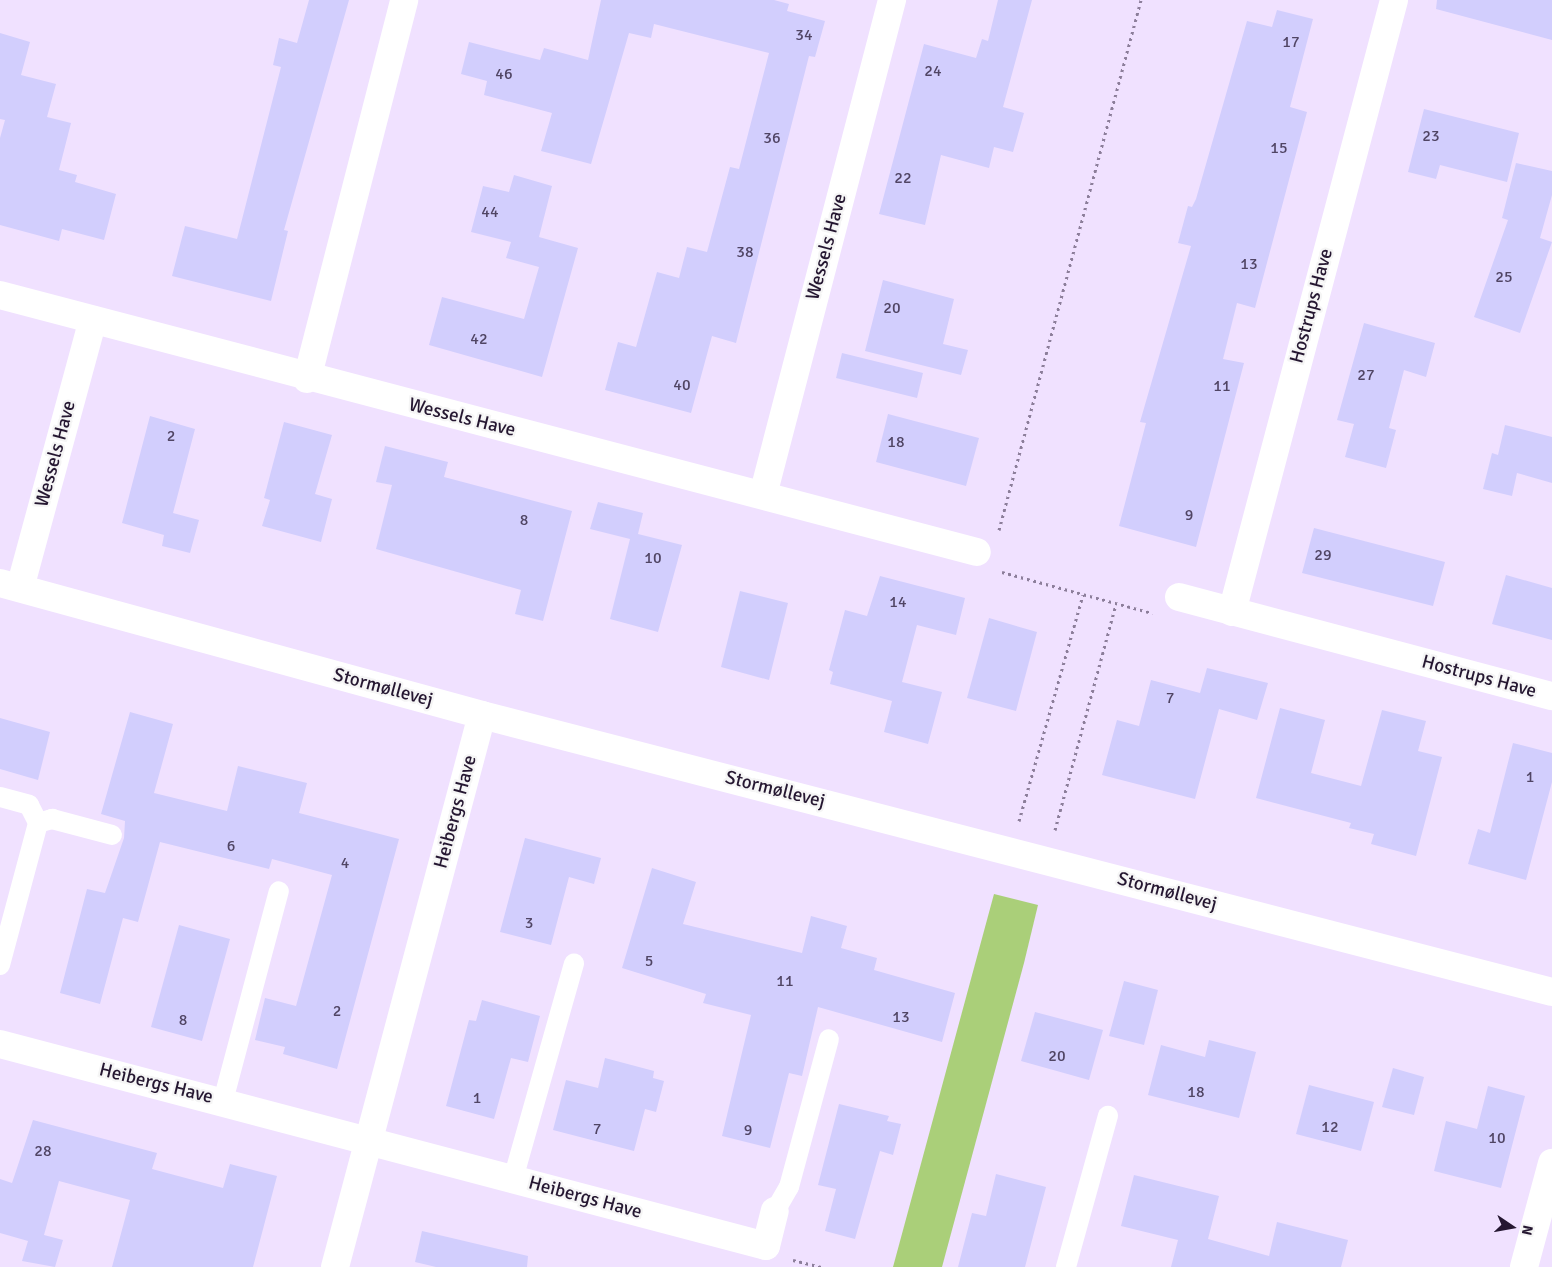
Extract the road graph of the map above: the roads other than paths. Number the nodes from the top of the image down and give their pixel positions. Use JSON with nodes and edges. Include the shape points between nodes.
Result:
{"nodes":[{"id":1,"x":404,"y":0,"type":"edge"},
{"id":2,"x":892,"y":0,"type":"edge"},
{"id":3,"x":1394,"y":0,"type":"edge"},
{"id":4,"x":0,"y":295,"type":"edge"},
{"id":5,"x":93,"y":320,"type":"junction"},
{"id":6,"x":307,"y":379,"type":"junction"},
{"id":7,"x":763,"y":495,"type":"junction"},
{"id":8,"x":985,"y":554,"type":"road end"},
{"id":9,"x":10,"y":586,"type":"edge"},
{"id":10,"x":1179,"y":598,"type":"road end"},
{"id":11,"x":1232,"y":612,"type":"junction"},
{"id":12,"x":1552,"y":696,"type":"edge"},
{"id":13,"x":482,"y":715,"type":"junction"},
{"id":14,"x":0,"y":796,"type":"edge"},
{"id":15,"x":38,"y":823,"type":"junction"},
{"id":16,"x":112,"y":835,"type":"dead end"},
{"id":17,"x":279,"y":891,"type":"dead end"},
{"id":18,"x":574,"y":962,"type":"dead end"},
{"id":19,"x":0,"y":965,"type":"edge"},
{"id":20,"x":1552,"y":992,"type":"edge"},
{"id":21,"x":829,"y":1039,"type":"dead end"},
{"id":22,"x":0,"y":1044,"type":"edge"},
{"id":23,"x":223,"y":1101,"type":"junction"},
{"id":24,"x":1108,"y":1116,"type":"dead end"},
{"id":25,"x":368,"y":1141,"type":"junction"},
{"id":26,"x":1552,"y":1163,"type":"edge"},
{"id":27,"x":514,"y":1179,"type":"junction"},
{"id":28,"x":775,"y":1211,"type":"joint"},
{"id":29,"x":335,"y":1267,"type":"edge"},
{"id":30,"x":1066,"y":1267,"type":"edge"},
{"id":31,"x":1524,"y":1267,"type":"edge"}],
"edges":[{"from":1,"to":6,"type":"street"},
{"from":2,"to":7,"type":"street","name":"Wessels Have"},
{"from":3,"to":11,"type":"street","name":"Hostrups Have"},
{"from":4,"to":5,"type":"street","name":"Wessels Have"},
{"from":5,"to":6,"type":"street","name":"Wessels Have"},
{"from":5,"to":9,"type":"street","name":"Wessels Have"},
{"from":6,"to":7,"type":"street","name":"Wessels Have"},
{"from":7,"to":8,"type":"street","name":"Wessels Have"},
{"from":9,"to":13,"type":"street","name":"Stormøllevej"},
{"from":10,"to":11,"type":"street","name":"Hostrups Have"},
{"from":11,"to":12,"type":"street","name":"Hostrups Have"},
{"from":13,"to":20,"type":"street","name":"Stormøllevej"},
{"from":13,"to":25,"type":"street","name":"Heibergs Have"},
{"from":14,"to":15,"type":"lane","via":[[29,805]]},
{"from":15,"to":16,"type":"lane","via":[[52,819]]},
{"from":15,"to":19,"type":"lane"},
{"from":17,"to":23,"type":"lane"},
{"from":18,"to":27,"type":"lane"},
{"from":21,"to":28,"type":"lane","via":[[789,1187]]},
{"from":22,"to":23,"type":"street","name":"Heibergs Have"},
{"from":23,"to":25,"type":"street","name":"Heibergs Have"},
{"from":24,"to":30,"type":"lane"},
{"from":25,"to":27,"type":"street","name":"Heibergs Have"},
{"from":25,"to":29,"type":"street","name":"Heibergs Have"},
{"from":26,"to":31,"type":"street"},
{"from":27,"to":28,"type":"street","name":"Heibergs Have","via":[[766,1246]]}]}
